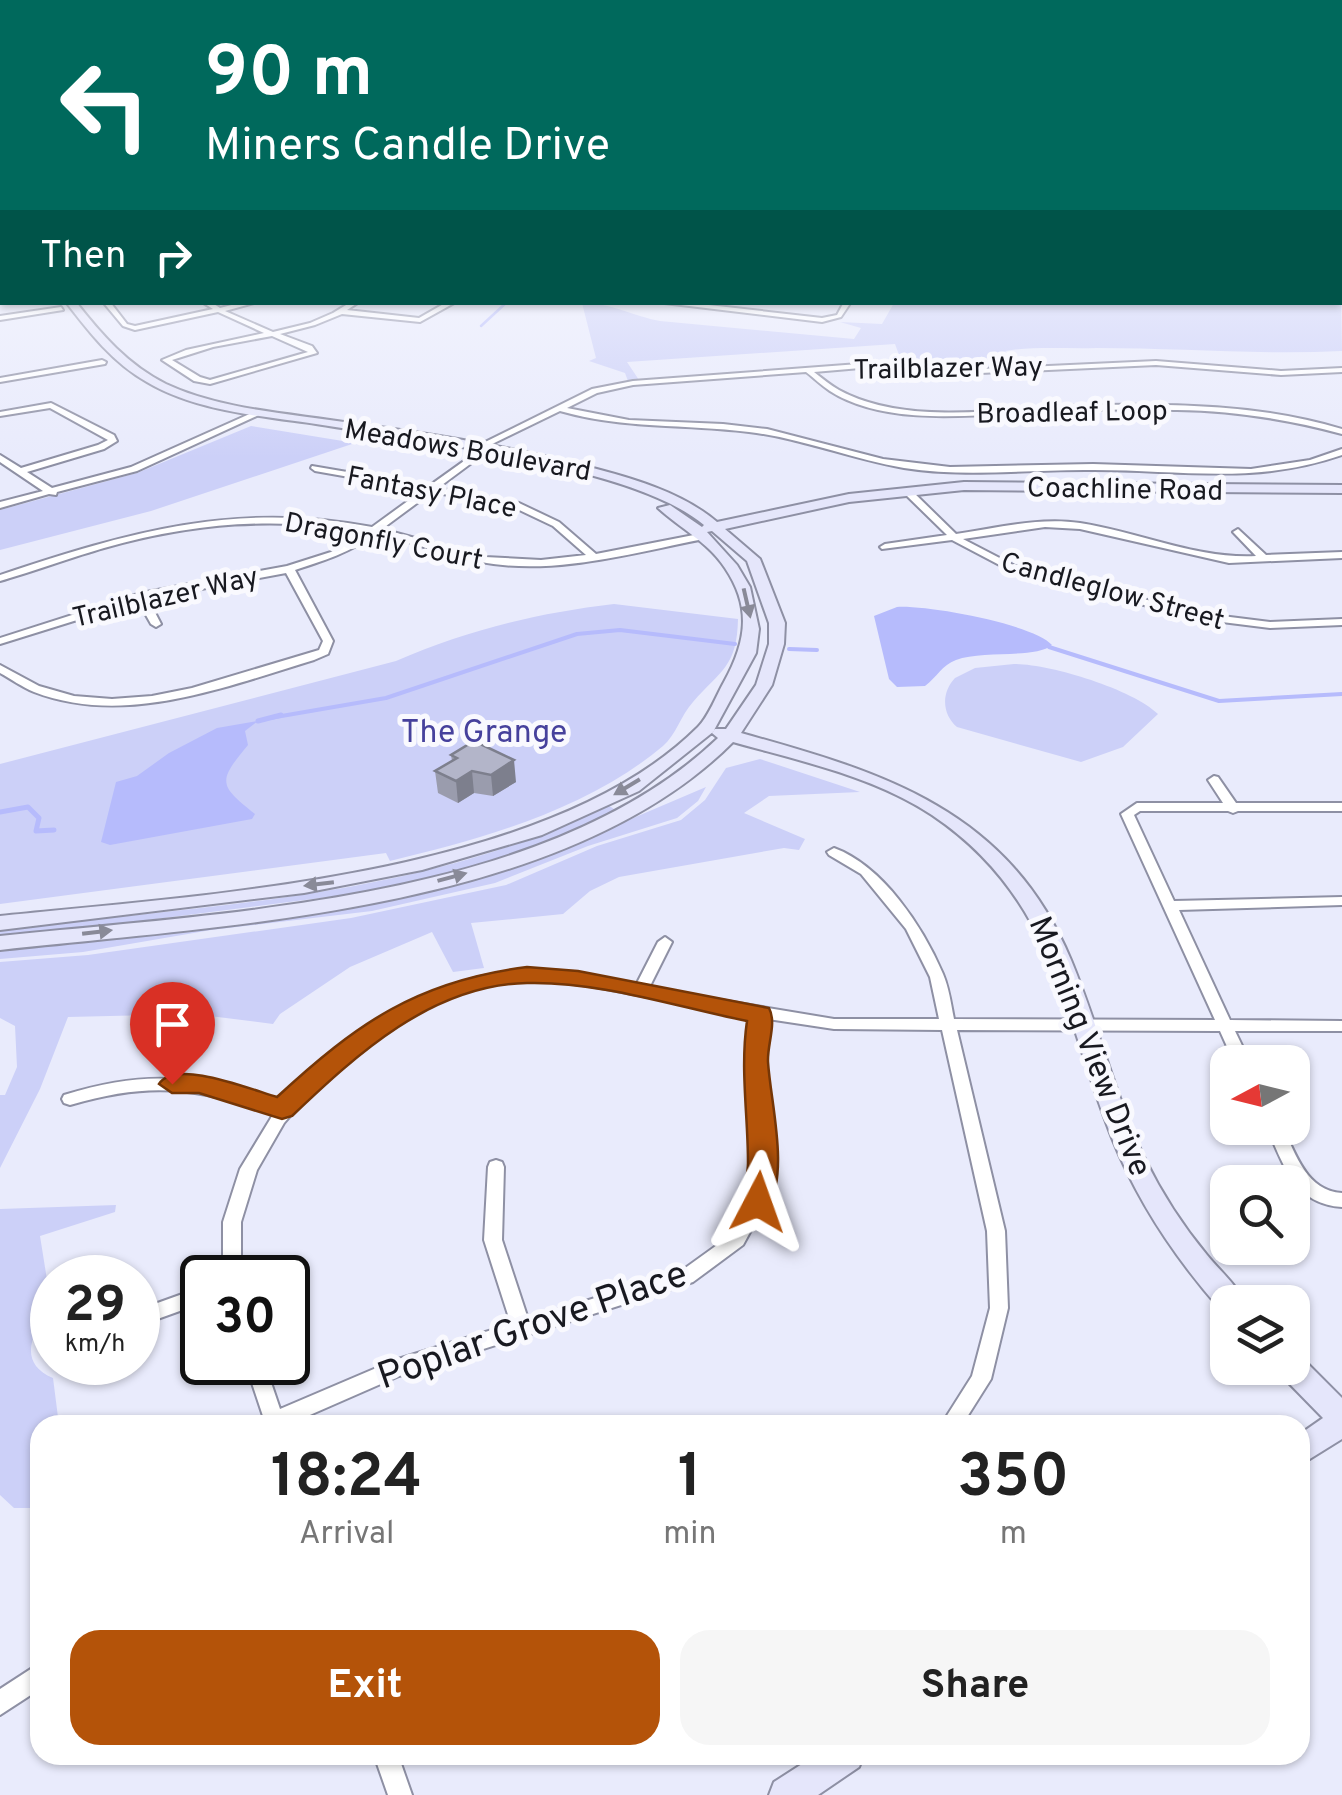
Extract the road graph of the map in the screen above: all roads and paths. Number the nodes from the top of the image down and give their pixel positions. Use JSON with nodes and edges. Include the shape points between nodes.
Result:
{"nodes":[{"id":1,"x":58,"y":305,"type":"edge"},
{"id":2,"x":64,"y":305,"type":"edge"},
{"id":3,"x":64,"y":305,"type":"edge"},
{"id":4,"x":109,"y":305,"type":"edge"},
{"id":5,"x":210,"y":305,"type":"edge"},
{"id":6,"x":245,"y":305,"type":"edge"},
{"id":7,"x":352,"y":305,"type":"edge"},
{"id":8,"x":448,"y":305,"type":"edge"},
{"id":9,"x":686,"y":305,"type":"edge"},
{"id":10,"x":846,"y":305,"type":"edge"},
{"id":11,"x":221,"y":312,"type":"junction"},
{"id":12,"x":341,"y":312,"type":"junction"},
{"id":13,"x":0,"y":318,"type":"edge"},
{"id":14,"x":269,"y":332,"type":"junction"},
{"id":15,"x":102,"y":362,"type":"junction"},
{"id":16,"x":1342,"y":370,"type":"edge"},
{"id":17,"x":809,"y":371,"type":"junction"},
{"id":18,"x":0,"y":380,"type":"edge"},
{"id":19,"x":159,"y":385,"type":"junction"},
{"id":20,"x":558,"y":408,"type":"junction"},
{"id":21,"x":0,"y":414,"type":"edge"},
{"id":22,"x":252,"y":416,"type":"junction"},
{"id":23,"x":1342,"y":432,"type":"edge"},
{"id":24,"x":814,"y":443,"type":"junction"},
{"id":25,"x":475,"y":451,"type":"junction"},
{"id":26,"x":1342,"y":452,"type":"edge"},
{"id":27,"x":794,"y":453,"type":"dead end"},
{"id":28,"x":0,"y":458,"type":"edge"},
{"id":29,"x":315,"y":468,"type":"dead end"},
{"id":30,"x":20,"y":471,"type":"junction"},
{"id":31,"x":430,"y":487,"type":"junction"},
{"id":32,"x":1342,"y":489,"type":"edge"},
{"id":33,"x":908,"y":492,"type":"junction"},
{"id":34,"x":53,"y":493,"type":"junction"},
{"id":35,"x":0,"y":505,"type":"edge"},
{"id":36,"x":711,"y":531,"type":"junction"},
{"id":37,"x":372,"y":532,"type":"junction"},
{"id":38,"x":1238,"y":532,"type":"dead end"},
{"id":39,"x":955,"y":538,"type":"junction"},
{"id":40,"x":884,"y":547,"type":"dead end"},
{"id":41,"x":1342,"y":555,"type":"edge"},
{"id":42,"x":594,"y":558,"type":"junction"},
{"id":43,"x":1264,"y":560,"type":"junction"},
{"id":44,"x":289,"y":569,"type":"junction"},
{"id":45,"x":0,"y":578,"type":"edge"},
{"id":46,"x":141,"y":596,"type":"junction"},
{"id":47,"x":1342,"y":622,"type":"edge"},
{"id":48,"x":156,"y":624,"type":"dead end"},
{"id":49,"x":0,"y":642,"type":"edge"},
{"id":50,"x":0,"y":668,"type":"edge"},
{"id":51,"x":705,"y":729,"type":"junction"},
{"id":52,"x":729,"y":736,"type":"junction"},
{"id":53,"x":1214,"y":780,"type":"dead end"},
{"id":54,"x":1342,"y":807,"type":"edge"},
{"id":55,"x":1233,"y":809,"type":"junction"},
{"id":56,"x":834,"y":852,"type":"dead end"},
{"id":57,"x":1342,"y":901,"type":"edge"},
{"id":58,"x":1169,"y":906,"type":"junction"},
{"id":59,"x":0,"y":923,"type":"edge"},
{"id":60,"x":665,"y":942,"type":"dead end"},
{"id":61,"x":0,"y":944,"type":"edge"},
{"id":62,"x":640,"y":991,"type":"junction"},
{"id":63,"x":760,"y":1014,"type":"junction"},
{"id":64,"x":950,"y":1024,"type":"junction"},
{"id":65,"x":1085,"y":1024,"type":"junction"},
{"id":66,"x":1223,"y":1024,"type":"junction"},
{"id":67,"x":1342,"y":1026,"type":"edge"},
{"id":68,"x":1234,"y":1045,"type":"edge"},
{"id":69,"x":70,"y":1098,"type":"dead end"},
{"id":70,"x":282,"y":1109,"type":"junction"},
{"id":71,"x":1284,"y":1145,"type":"edge"},
{"id":72,"x":496,"y":1167,"type":"dead end"},
{"id":73,"x":1342,"y":1200,"type":"edge"},
{"id":74,"x":228,"y":1255,"type":"edge"},
{"id":75,"x":1217,"y":1285,"type":"edge"},
{"id":76,"x":522,"y":1329,"type":"junction"},
{"id":77,"x":262,"y":1385,"type":"edge"},
{"id":78,"x":1309,"y":1385,"type":"edge"},
{"id":79,"x":272,"y":1415,"type":"edge"},
{"id":80,"x":292,"y":1415,"type":"edge"},
{"id":81,"x":957,"y":1415,"type":"edge"},
{"id":82,"x":1342,"y":1420,"type":"edge"},
{"id":83,"x":1310,"y":1444,"type":"edge"},
{"id":84,"x":30,"y":1682,"type":"edge"},
{"id":85,"x":0,"y":1702,"type":"edge"},
{"id":86,"x":390,"y":1765,"type":"edge"},
{"id":87,"x":832,"y":1765,"type":"edge"},
{"id":88,"x":400,"y":1795,"type":"edge"},
{"id":89,"x":787,"y":1795,"type":"edge"}],
"edges":[{"from":1,"to":13,"type":"street"},
{"from":2,"to":15,"type":"main road","name":"Meadows Boulevard"},
{"from":3,"to":19,"type":"main road","name":"Meadows Boulevard","via":[[117,359]]},
{"from":4,"to":11,"type":"street","via":[[135,328]]},
{"from":5,"to":11,"type":"street"},
{"from":6,"to":11,"type":"street"},
{"from":7,"to":12,"type":"street"},
{"from":8,"to":12,"type":"street","via":[[420,320]]},
{"from":9,"to":10,"type":"street","via":[[822,320],[840,316]]},
{"from":11,"to":14,"type":"street"},
{"from":12,"to":14,"type":"street"},
{"from":14,"to":14,"type":"street","via":[[313,352],[218,381],[198,380],[165,363]]},
{"from":15,"to":18,"type":"street"},
{"from":15,"to":19,"type":"main road"},
{"from":15,"to":22,"type":"main road","name":"Meadows Boulevard","via":[[159,395]]},
{"from":16,"to":17,"type":"street","name":"Trailblazer Way","via":[[1270,373],[1156,363]]},
{"from":17,"to":20,"type":"street","name":"Trailblazer Way","via":[[633,383]]},
{"from":17,"to":23,"type":"street","name":"Broadleaf Loop","via":[[848,397],[912,411],[1234,410]]},
{"from":19,"to":22,"type":"main road","name":"Meadows Boulevard"},
{"from":20,"to":24,"type":"street","via":[[623,424],[750,429]]},
{"from":20,"to":25,"type":"street","name":"Trailblazer Way"},
{"from":21,"to":30,"type":"street","via":[[51,405],[112,437],[101,448]]},
{"from":22,"to":25,"type":"main road","name":"Meadows Boulevard"},
{"from":22,"to":25,"type":"main road","name":"Meadows Boulevard"},
{"from":22,"to":34,"type":"street","via":[[166,457]]},
{"from":24,"to":26,"type":"street","via":[[905,466],[967,471],[1271,471]]},
{"from":24,"to":27,"type":"street"},
{"from":25,"to":31,"type":"street","name":"Trailblazer Way"},
{"from":25,"to":36,"type":"main road","name":"Meadows Boulevard","via":[[603,481]]},
{"from":28,"to":30,"type":"street"},
{"from":29,"to":31,"type":"street","name":"Fantasy Place"},
{"from":30,"to":34,"type":"street"},
{"from":31,"to":37,"type":"street","name":"Trailblazer Way"},
{"from":31,"to":42,"type":"street","name":"Fantasy Place","via":[[525,508],[556,524]]},
{"from":32,"to":33,"type":"main road","name":"Coachline Road","via":[[984,486]]},
{"from":33,"to":36,"type":"main road","name":"Coachline Road"},
{"from":33,"to":39,"type":"street","name":"Candleglow Street"},
{"from":34,"to":35,"type":"street"},
{"from":36,"to":42,"type":"street","name":"Dragonfly Court"},
{"from":36,"to":51,"type":"main road","name":"Meadows Boulevard","one_way":true,"via":[[736,570],[752,625],[743,670]]},
{"from":36,"to":52,"type":"main road","name":"Meadows Boulevard","via":[[764,578],[777,626],[769,674]]},
{"from":37,"to":42,"type":"street","name":"Dragonfly Court","via":[[489,560]]},
{"from":37,"to":44,"type":"street","name":"Trailblazer Way"},
{"from":37,"to":45,"type":"street","name":"Dragonfly Court","via":[[294,520],[229,520]]},
{"from":38,"to":43,"type":"street"},
{"from":39,"to":40,"type":"street"},
{"from":39,"to":43,"type":"street","via":[[1027,525],[1080,526],[1198,554]]},
{"from":39,"to":47,"type":"street","name":"Candleglow Street","via":[[1012,568],[1174,612],[1270,625]]},
{"from":41,"to":43,"type":"street"},
{"from":44,"to":46,"type":"street","name":"Trailblazer Way"},
{"from":44,"to":50,"type":"street","via":[[328,641],[324,652],[310,658],[179,694],[122,702],[40,693]]},
{"from":46,"to":48,"type":"street"},
{"from":46,"to":49,"type":"street","name":"Trailblazer Way"},
{"from":51,"to":52,"type":"main road","name":"Morning View Drive"},
{"from":51,"to":59,"type":"main road","name":"Meadows Boulevard","one_way":true,"via":[[605,800],[479,850],[346,880]]},
{"from":61,"to":52,"type":"main road","name":"Meadows Boulevard","one_way":true,"via":[[334,902],[479,870],[625,812],[691,770]]},
{"from":52,"to":65,"type":"main road","name":"Morning View Drive","via":[[870,778],[939,812],[981,843],[1046,922]]},
{"from":53,"to":55,"type":"street"},
{"from":54,"to":55,"type":"street"},
{"from":55,"to":58,"type":"street","via":[[1128,809]]},
{"from":56,"to":64,"type":"street","via":[[866,871],[912,928]]},
{"from":57,"to":58,"type":"street"},
{"from":58,"to":66,"type":"street"},
{"from":60,"to":62,"type":"street"},
{"from":62,"to":63,"type":"street"},
{"from":62,"to":70,"type":"street","via":[[527,975],[475,982],[420,1002],[338,1056]]},
{"from":63,"to":64,"type":"street","via":[[834,1024]]},
{"from":63,"to":76,"type":"street","name":"Poplar Grove Place","via":[[755,1056],[762,1167],[758,1202],[738,1240],[687,1277]]},
{"from":64,"to":65,"type":"street"},
{"from":64,"to":81,"type":"street","via":[[996,1232],[999,1308],[980,1378]]},
{"from":65,"to":66,"type":"street"},
{"from":65,"to":75,"type":"main road","name":"Morning View Drive","via":[[1146,1186]]},
{"from":66,"to":67,"type":"street"},
{"from":66,"to":68,"type":"street"},
{"from":69,"to":70,"type":"street","via":[[116,1084],[199,1084]]},
{"from":70,"to":74,"type":"street","via":[[237,1189]]},
{"from":71,"to":73,"type":"street","via":[[1315,1196]]},
{"from":72,"to":76,"type":"street","via":[[493,1240]]},
{"from":76,"to":80,"type":"street","name":"Poplar Grove Place","via":[[394,1368]]},
{"from":77,"to":79,"type":"street"},
{"from":78,"to":82,"type":"main road"},
{"from":82,"to":83,"type":"main road"},
{"from":84,"to":85,"type":"street"},
{"from":86,"to":88,"type":"street"},
{"from":87,"to":89,"type":"main road"}]}
